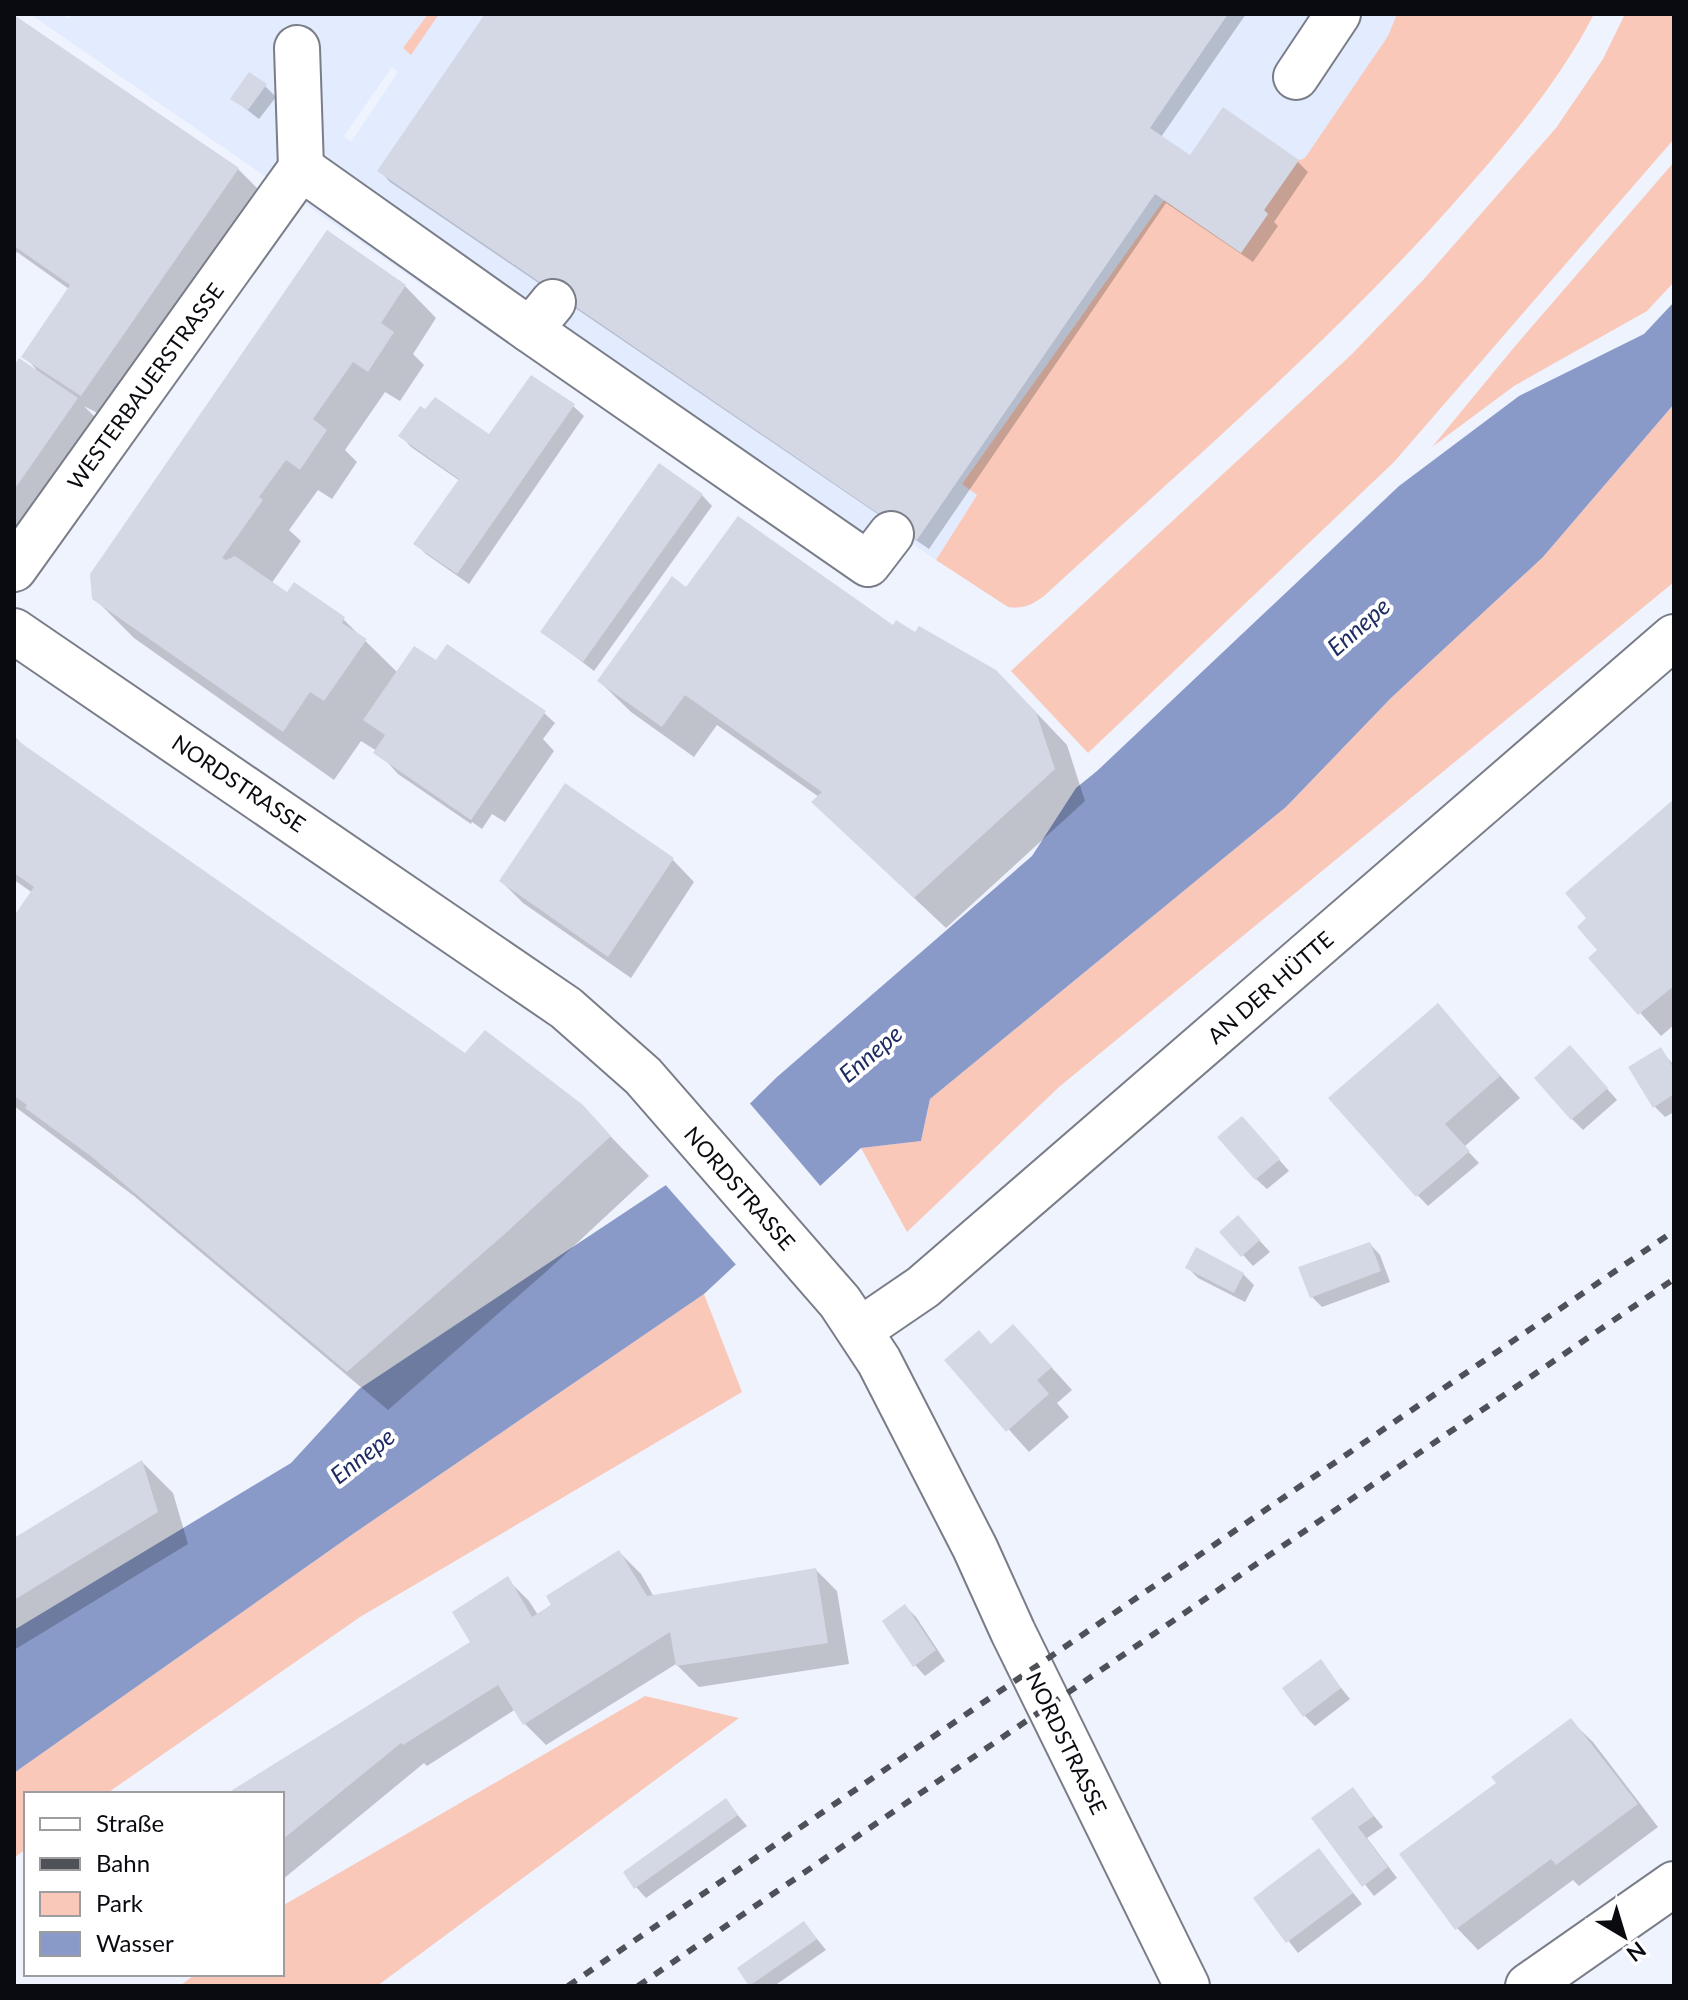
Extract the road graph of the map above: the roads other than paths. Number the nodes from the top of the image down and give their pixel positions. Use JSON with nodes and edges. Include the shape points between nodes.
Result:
{"nodes":[{"id":1,"x":1338,"y":14,"type":"edge"},
{"id":2,"x":297,"y":48,"type":"dead end"},
{"id":3,"x":1296,"y":77,"type":"dead end"},
{"id":4,"x":301,"y":168,"type":"junction"},
{"id":5,"x":891,"y":534,"type":"dead end"},
{"id":6,"x":14,"y":569,"type":"edge"},
{"id":7,"x":14,"y":631,"type":"edge"},
{"id":8,"x":1674,"y":637,"type":"edge"},
{"id":9,"x":860,"y":1330,"type":"junction"},
{"id":10,"x":1674,"y":1884,"type":"edge"},
{"id":11,"x":1187,"y":1986,"type":"edge"},
{"id":12,"x":1528,"y":1986,"type":"edge"}],
"edges":[{"from":1,"to":3,"type":"street"},
{"from":2,"to":4,"type":"street"},
{"from":4,"to":5,"type":"street","via":[[541,316],[703,428],[868,564]]},
{"from":4,"to":6,"type":"street","name":"WESTERBAUERSTRASSE"},
{"from":7,"to":9,"type":"street","name":"NORDSTRASSE","via":[[566,1008],[643,1076]]},
{"from":8,"to":9,"type":"street","name":"AN DER HÜTTE","via":[[923,1287]]},
{"from":9,"to":11,"type":"street","name":"NORDSTRASSE","via":[[892,1382],[975,1548]]},
{"from":10,"to":12,"type":"street"}]}
